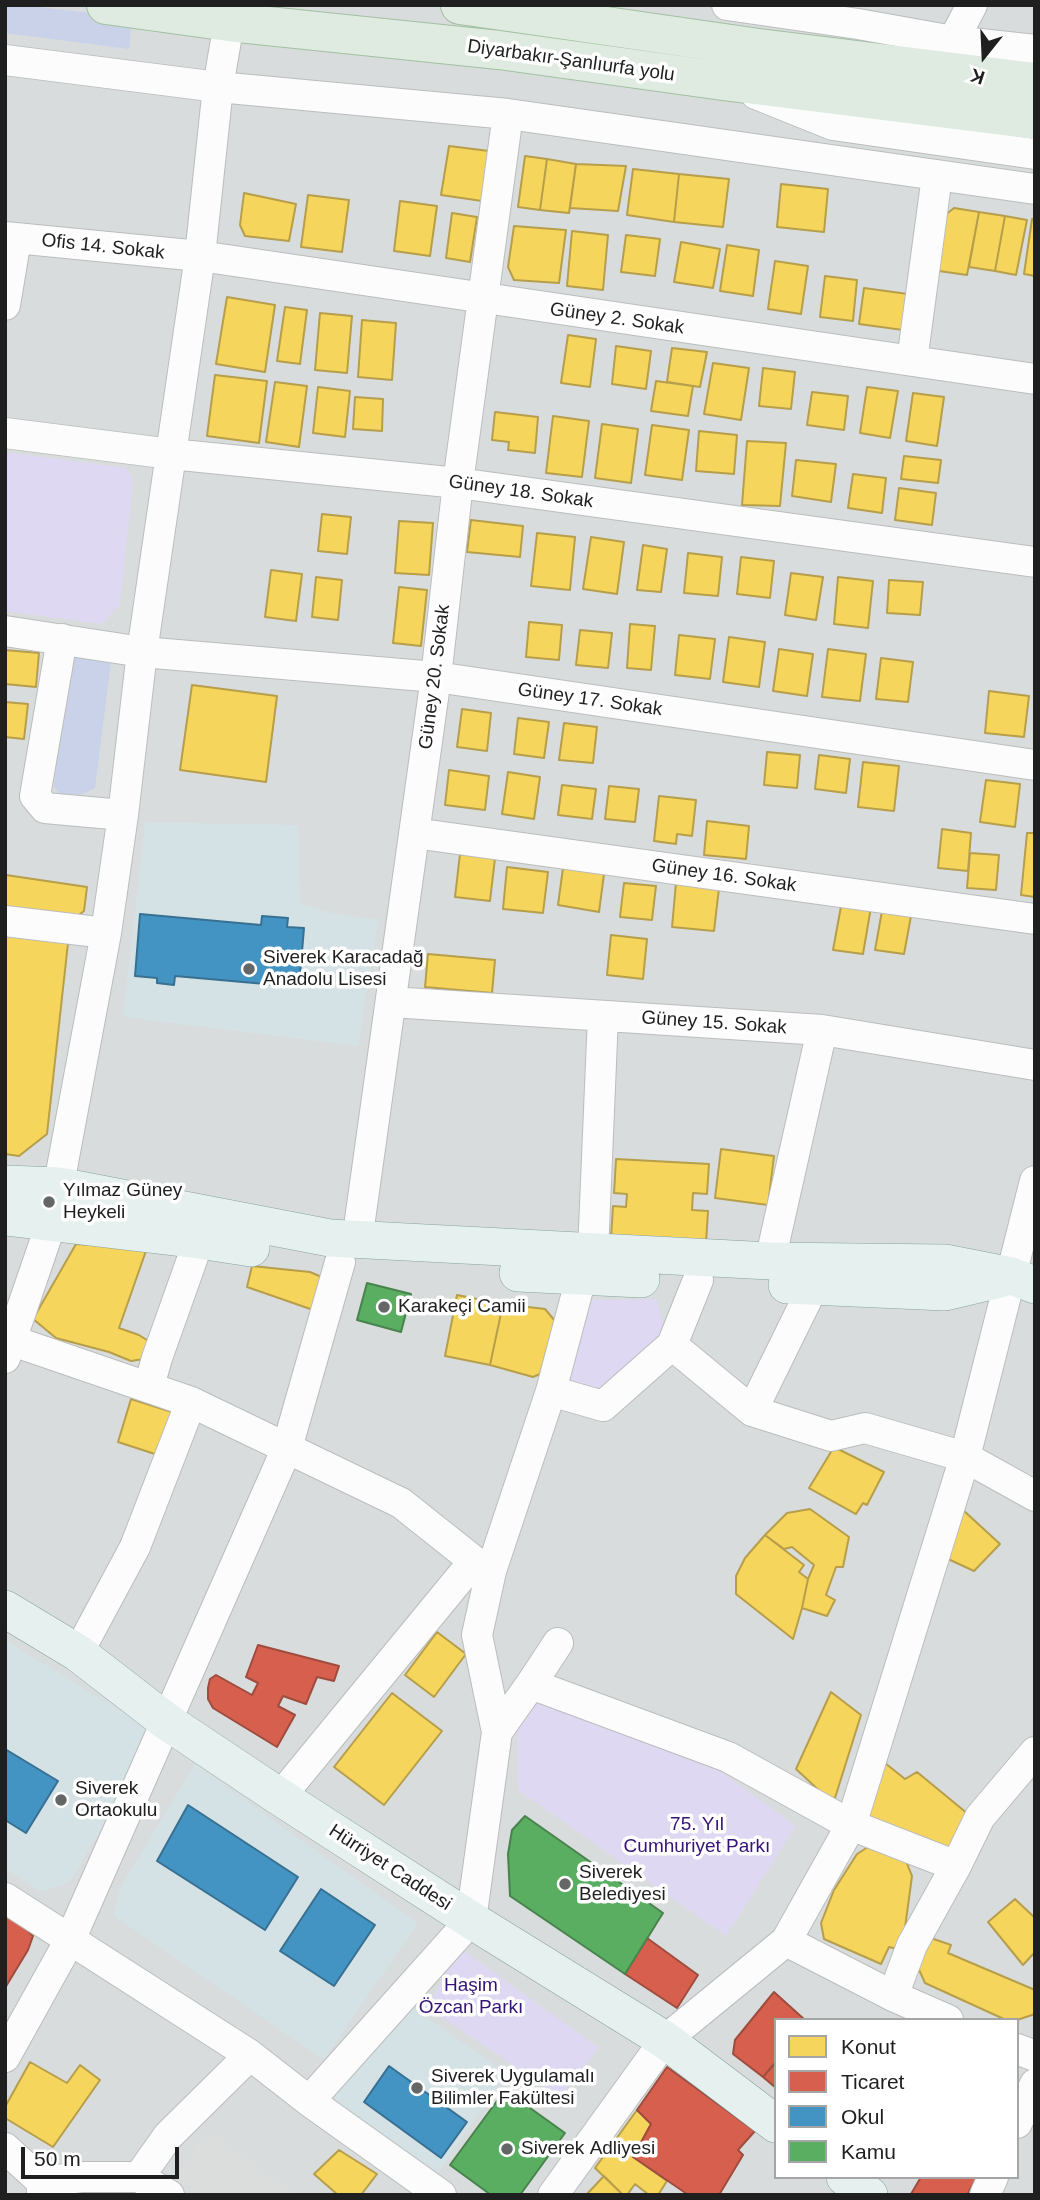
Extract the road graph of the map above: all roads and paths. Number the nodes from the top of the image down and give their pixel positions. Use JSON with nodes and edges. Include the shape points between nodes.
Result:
{"nodes":[{"id":1,"x":106,"y":5,"type":"edge"},
{"id":2,"x":460,"y":5,"type":"edge"},
{"id":3,"x":972,"y":5,"type":"edge"},
{"id":4,"x":735,"y":6,"type":"edge"},
{"id":5,"x":231,"y":14,"type":"edge"},
{"id":6,"x":864,"y":15,"type":"edge"},
{"id":7,"x":953,"y":41,"type":"junction"},
{"id":8,"x":759,"y":48,"type":"junction"},
{"id":9,"x":1035,"y":50,"type":"edge"},
{"id":10,"x":5,"y":60,"type":"edge"},
{"id":11,"x":723,"y":81,"type":"junction"},
{"id":12,"x":1035,"y":82,"type":"edge"},
{"id":13,"x":218,"y":87,"type":"junction"},
{"id":14,"x":508,"y":114,"type":"junction"},
{"id":15,"x":1035,"y":120,"type":"edge"},
{"id":16,"x":1035,"y":154,"type":"edge"},
{"id":17,"x":937,"y":176,"type":"junction"},
{"id":18,"x":1035,"y":189,"type":"edge"},
{"id":19,"x":11,"y":238,"type":"edge"},
{"id":20,"x":200,"y":256,"type":"junction"},
{"id":21,"x":482,"y":299,"type":"junction"},
{"id":22,"x":5,"y":305,"type":"edge"},
{"id":23,"x":912,"y":361,"type":"junction"},
{"id":24,"x":1035,"y":379,"type":"edge"},
{"id":25,"x":5,"y":433,"type":"edge"},
{"id":26,"x":171,"y":454,"type":"junction"},
{"id":27,"x":458,"y":483,"type":"junction"},
{"id":28,"x":1035,"y":562,"type":"edge"},
{"id":29,"x":5,"y":631,"type":"edge"},
{"id":30,"x":62,"y":639,"type":"junction"},
{"id":31,"x":142,"y":652,"type":"junction"},
{"id":32,"x":436,"y":677,"type":"junction"},
{"id":33,"x":1035,"y":765,"type":"edge"},
{"id":34,"x":123,"y":815,"type":"junction"},
{"id":35,"x":414,"y":833,"type":"junction"},
{"id":36,"x":1035,"y":919,"type":"edge"},
{"id":37,"x":5,"y":921,"type":"edge"},
{"id":38,"x":106,"y":933,"type":"junction"},
{"id":39,"x":391,"y":1002,"type":"junction"},
{"id":40,"x":603,"y":1016,"type":"junction"},
{"id":41,"x":822,"y":1030,"type":"junction"},
{"id":42,"x":1035,"y":1065,"type":"edge"},
{"id":43,"x":1035,"y":1181,"type":"edge"},
{"id":44,"x":5,"y":1184,"type":"edge"},
{"id":45,"x":59,"y":1186,"type":"junction"},
{"id":46,"x":5,"y":1217,"type":"edge"},
{"id":47,"x":52,"y":1221,"type":"junction"},
{"id":48,"x":199,"y":1240,"type":"junction"},
{"id":49,"x":348,"y":1251,"type":"junction"},
{"id":50,"x":770,"y":1261,"type":"junction"},
{"id":51,"x":587,"y":1265,"type":"junction"},
{"id":52,"x":698,"y":1280,"type":"junction"},
{"id":53,"x":1023,"y":1281,"type":"edge"},
{"id":54,"x":813,"y":1287,"type":"junction"},
{"id":55,"x":672,"y":1345,"type":"junction"},
{"id":56,"x":8,"y":1349,"type":"edge"},
{"id":57,"x":149,"y":1386,"type":"junction"},
{"id":58,"x":551,"y":1391,"type":"junction"},
{"id":59,"x":191,"y":1402,"type":"junction"},
{"id":60,"x":752,"y":1411,"type":"junction"},
{"id":61,"x":287,"y":1448,"type":"junction"},
{"id":62,"x":965,"y":1457,"type":"junction"},
{"id":63,"x":1035,"y":1496,"type":"edge"},
{"id":64,"x":482,"y":1566,"type":"junction"},
{"id":65,"x":5,"y":1609,"type":"edge"},
{"id":66,"x":558,"y":1643,"type":"dead end"},
{"id":67,"x":78,"y":1653,"type":"junction"},
{"id":68,"x":531,"y":1685,"type":"junction"},
{"id":69,"x":166,"y":1721,"type":"junction"},
{"id":70,"x":498,"y":1732,"type":"junction"},
{"id":71,"x":1035,"y":1752,"type":"edge"},
{"id":72,"x":280,"y":1797,"type":"junction"},
{"id":73,"x":851,"y":1825,"type":"junction"},
{"id":74,"x":956,"y":1866,"type":"junction"},
{"id":75,"x":5,"y":1898,"type":"edge"},
{"id":76,"x":471,"y":1920,"type":"junction"},
{"id":77,"x":70,"y":1940,"type":"junction"},
{"id":78,"x":786,"y":1941,"type":"junction"},
{"id":79,"x":893,"y":1996,"type":"junction"},
{"id":80,"x":943,"y":2018,"type":"edge"},
{"id":81,"x":664,"y":2040,"type":"junction"},
{"id":82,"x":250,"y":2055,"type":"junction"},
{"id":83,"x":5,"y":2057,"type":"edge"},
{"id":84,"x":1031,"y":2059,"type":"edge"},
{"id":85,"x":309,"y":2101,"type":"junction"},
{"id":86,"x":1019,"y":2114,"type":"edge"},
{"id":87,"x":774,"y":2122,"type":"edge"},
{"id":88,"x":5,"y":2148,"type":"edge"},
{"id":89,"x":139,"y":2177,"type":"junction"},
{"id":90,"x":848,"y":2179,"type":"edge"},
{"id":91,"x":992,"y":2179,"type":"edge"},
{"id":92,"x":42,"y":2189,"type":"edge"},
{"id":93,"x":169,"y":2195,"type":"edge"},
{"id":94,"x":441,"y":2195,"type":"edge"},
{"id":95,"x":553,"y":2195,"type":"edge"},
{"id":96,"x":869,"y":2195,"type":"edge"},
{"id":97,"x":985,"y":2195,"type":"edge"}],
"edges":[{"from":1,"to":5,"type":"highway","name":"Diyarbakır-Şanlıurfa yolu"},
{"from":2,"to":8,"type":"highway","name":"Diyarbakır-Şanlıurfa yolu"},
{"from":3,"to":7,"type":"street"},
{"from":4,"to":6,"type":"street"},
{"from":4,"to":8,"type":"street"},
{"from":5,"to":11,"type":"highway","name":"Diyarbakır-Şanlıurfa yolu"},
{"from":5,"to":13,"type":"street"},
{"from":6,"to":7,"type":"street"},
{"from":7,"to":9,"type":"street"},
{"from":8,"to":12,"type":"highway","name":"Diyarbakır-Şanlıurfa yolu"},
{"from":10,"to":13,"type":"street"},
{"from":11,"to":15,"type":"highway","name":"Diyarbakır-Şanlıurfa yolu"},
{"from":11,"to":16,"type":"street","via":[[833,125]]},
{"from":13,"to":14,"type":"street"},
{"from":13,"to":20,"type":"street"},
{"from":14,"to":17,"type":"street"},
{"from":14,"to":21,"type":"street","name":"Güney 20. Sokak"},
{"from":17,"to":18,"type":"street"},
{"from":17,"to":23,"type":"street"},
{"from":19,"to":20,"type":"street","name":"Ofis 14. Sokak"},
{"from":19,"to":22,"type":"street"},
{"from":20,"to":21,"type":"street","name":"Güney 2. Sokak"},
{"from":20,"to":26,"type":"street"},
{"from":21,"to":23,"type":"street","name":"Güney 2. Sokak"},
{"from":21,"to":27,"type":"street","name":"Güney 20. Sokak"},
{"from":23,"to":24,"type":"street","name":"Güney 2. Sokak"},
{"from":25,"to":26,"type":"street","name":"Güney 18. Sokak"},
{"from":26,"to":27,"type":"street","name":"Güney 18. Sokak"},
{"from":26,"to":31,"type":"street"},
{"from":27,"to":28,"type":"street","name":"Güney 18. Sokak"},
{"from":27,"to":32,"type":"street","name":"Güney 20. Sokak"},
{"from":29,"to":30,"type":"street","name":"Güney 17. Sokak"},
{"from":30,"to":31,"type":"street","name":"Güney 17. Sokak"},
{"from":30,"to":34,"type":"street","via":[[35,796],[45,808]]},
{"from":31,"to":32,"type":"street","name":"Güney 17. Sokak"},
{"from":31,"to":34,"type":"street"},
{"from":32,"to":33,"type":"street","name":"Güney 17. Sokak"},
{"from":32,"to":35,"type":"street","name":"Güney 20. Sokak"},
{"from":34,"to":38,"type":"street"},
{"from":35,"to":36,"type":"street","name":"Güney 16. Sokak"},
{"from":35,"to":39,"type":"street","name":"Güney 20. Sokak"},
{"from":37,"to":38,"type":"street"},
{"from":38,"to":45,"type":"street"},
{"from":39,"to":40,"type":"street","name":"Güney 15. Sokak"},
{"from":39,"to":49,"type":"street","name":"Güney 20. Sokak"},
{"from":40,"to":41,"type":"street","name":"Güney 15. Sokak"},
{"from":40,"to":51,"type":"street"},
{"from":41,"to":42,"type":"street","name":"Güney 15. Sokak"},
{"from":41,"to":50,"type":"street"},
{"from":43,"to":53,"type":"street"},
{"from":44,"to":45,"type":"main road"},
{"from":45,"to":47,"type":"street"},
{"from":45,"to":49,"type":"main road","via":[[316,1236]]},
{"from":46,"to":47,"type":"main road"},
{"from":47,"to":48,"type":"main road"},
{"from":47,"to":56,"type":"street"},
{"from":48,"to":49,"type":"main road"},
{"from":48,"to":57,"type":"street"},
{"from":49,"to":51,"type":"main road"},
{"from":49,"to":61,"type":"street","name":"Güney 20. Sokak"},
{"from":50,"to":51,"type":"main road"},
{"from":50,"to":53,"type":"main road","via":[[946,1264]]},
{"from":51,"to":52,"type":"main road"},
{"from":51,"to":58,"type":"street"},
{"from":52,"to":54,"type":"main road"},
{"from":52,"to":55,"type":"street"},
{"from":53,"to":54,"type":"main road","via":[[945,1292]]},
{"from":53,"to":62,"type":"street"},
{"from":54,"to":60,"type":"street"},
{"from":55,"to":58,"type":"street","via":[[603,1406]]},
{"from":55,"to":60,"type":"street"},
{"from":56,"to":57,"type":"street"},
{"from":57,"to":59,"type":"street"},
{"from":58,"to":64,"type":"street"},
{"from":59,"to":61,"type":"street"},
{"from":59,"to":67,"type":"street","via":[[135,1547]]},
{"from":60,"to":62,"type":"street","via":[[831,1436],[865,1427]]},
{"from":61,"to":64,"type":"street","via":[[401,1503]]},
{"from":61,"to":69,"type":"street","name":"Güney 20. Sokak"},
{"from":62,"to":63,"type":"street"},
{"from":62,"to":73,"type":"street"},
{"from":64,"to":70,"type":"street","via":[[477,1635]]},
{"from":64,"to":72,"type":"street"},
{"from":65,"to":67,"type":"main road","name":"Hürriyet Caddesi"},
{"from":66,"to":68,"type":"street"},
{"from":67,"to":69,"type":"main road","name":"Hürriyet Caddesi"},
{"from":68,"to":70,"type":"street"},
{"from":68,"to":73,"type":"street","via":[[728,1757]]},
{"from":69,"to":72,"type":"main road","name":"Hürriyet Caddesi"},
{"from":69,"to":77,"type":"street","name":"Güney 20. Sokak"},
{"from":70,"to":76,"type":"street"},
{"from":71,"to":74,"type":"street","via":[[980,1817]]},
{"from":72,"to":76,"type":"main road","name":"Hürriyet Caddesi"},
{"from":73,"to":74,"type":"street"},
{"from":73,"to":78,"type":"street"},
{"from":74,"to":79,"type":"street","via":[[912,1945]]},
{"from":75,"to":77,"type":"street"},
{"from":76,"to":81,"type":"main road","name":"Hürriyet Caddesi"},
{"from":76,"to":85,"type":"street"},
{"from":77,"to":82,"type":"street"},
{"from":77,"to":83,"type":"street","name":"Güney 20. Sokak"},
{"from":78,"to":79,"type":"street"},
{"from":78,"to":81,"type":"street"},
{"from":79,"to":80,"type":"street"},
{"from":81,"to":87,"type":"main road","name":"Hürriyet Caddesi"},
{"from":81,"to":95,"type":"street"},
{"from":82,"to":85,"type":"street"},
{"from":82,"to":89,"type":"street","via":[[168,2136]]},
{"from":84,"to":86,"type":"street"},
{"from":85,"to":94,"type":"street"},
{"from":88,"to":92,"type":"street"},
{"from":89,"to":92,"type":"street","via":[[82,2177]]},
{"from":89,"to":93,"type":"street"},
{"from":90,"to":96,"type":"main road"},
{"from":91,"to":97,"type":"street"}]}
